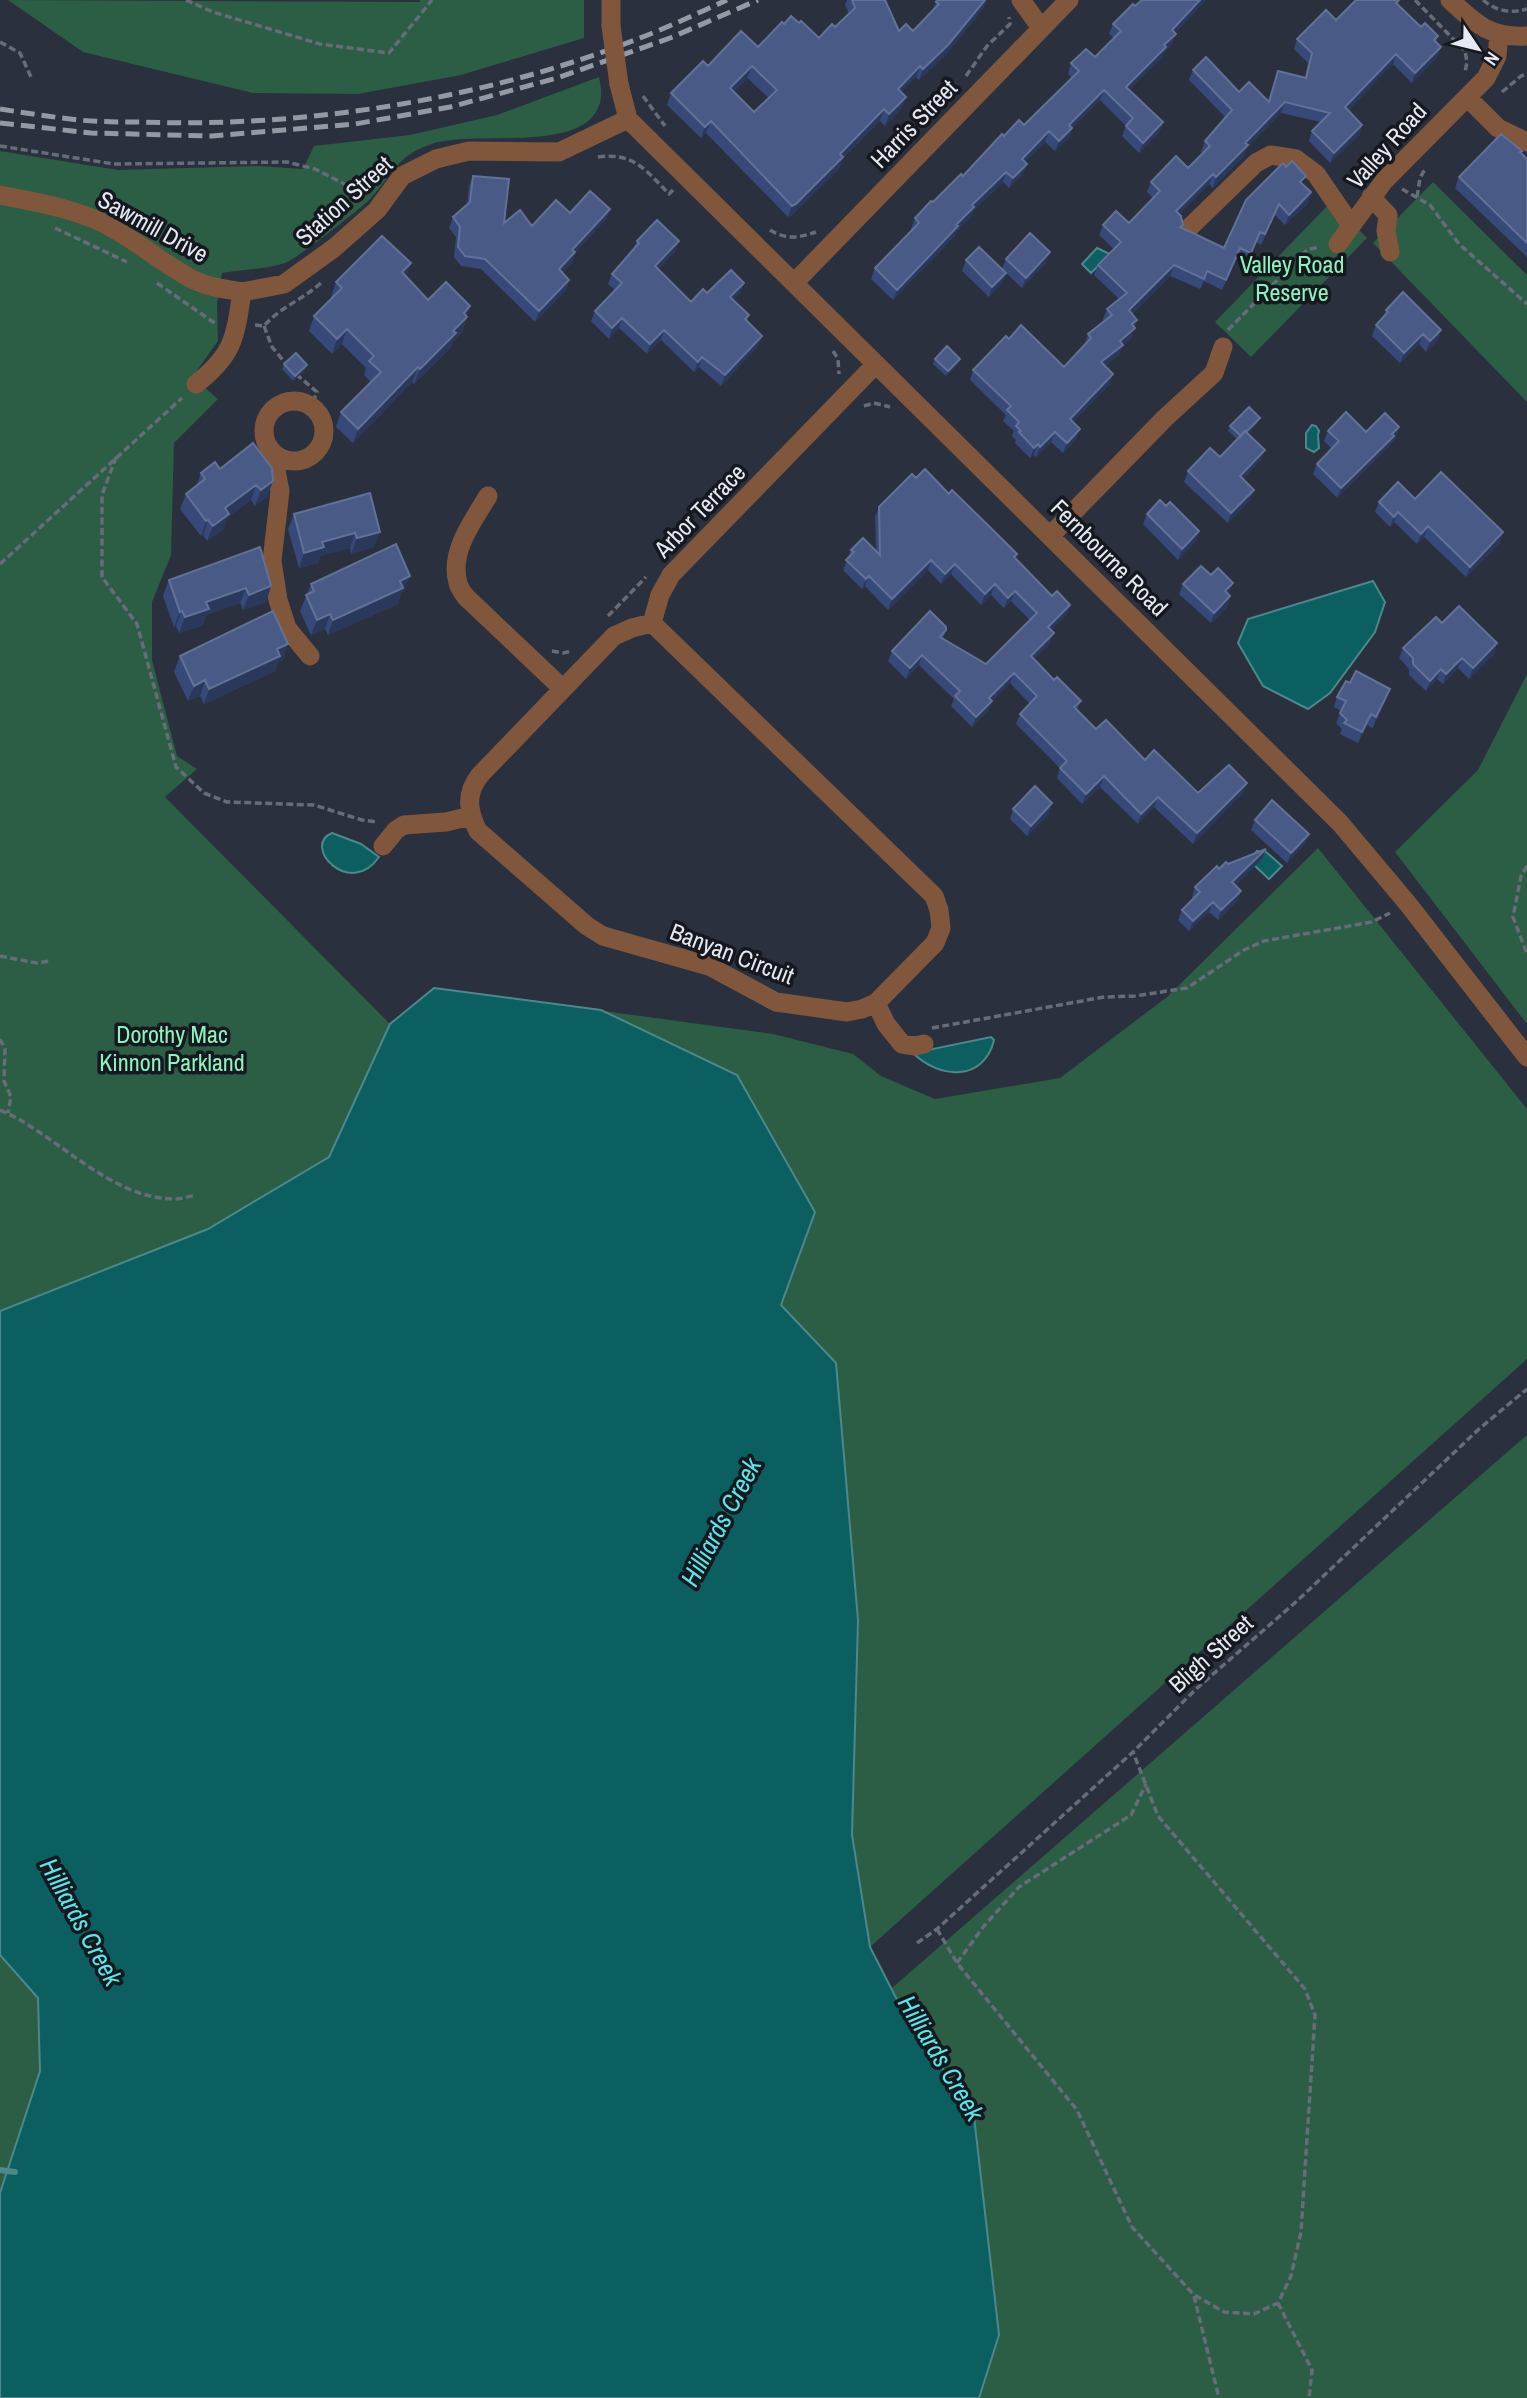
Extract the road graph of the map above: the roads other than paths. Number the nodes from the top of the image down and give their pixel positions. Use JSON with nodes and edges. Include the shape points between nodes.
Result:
{"nodes":[{"id":1,"x":611,"y":0,"type":"edge"},
{"id":2,"x":1069,"y":0,"type":"edge"},
{"id":3,"x":1450,"y":0,"type":"edge"},
{"id":4,"x":1022,"y":1,"type":"edge"},
{"id":5,"x":1041,"y":28,"type":"junction"},
{"id":6,"x":1499,"y":35,"type":"junction"},
{"id":7,"x":1527,"y":36,"type":"edge"},
{"id":8,"x":1463,"y":90,"type":"junction"},
{"id":9,"x":628,"y":119,"type":"junction"},
{"id":10,"x":1527,"y":142,"type":"edge"},
{"id":11,"x":0,"y":195,"type":"edge"},
{"id":12,"x":1371,"y":197,"type":"junction"},
{"id":13,"x":1351,"y":225,"type":"junction"},
{"id":14,"x":1189,"y":228,"type":"edge"},
{"id":15,"x":1338,"y":244,"type":"road end"},
{"id":16,"x":1390,"y":252,"type":"dead end"},
{"id":17,"x":794,"y":283,"type":"junction"},
{"id":18,"x":242,"y":292,"type":"junction"},
{"id":19,"x":1223,"y":347,"type":"road end"},
{"id":20,"x":876,"y":364,"type":"junction"},
{"id":21,"x":196,"y":384,"type":"road end"},
{"id":22,"x":280,"y":459,"type":"junction"},
{"id":23,"x":488,"y":496,"type":"dead end"},
{"id":24,"x":1051,"y":535,"type":"junction"},
{"id":25,"x":652,"y":623,"type":"junction"},
{"id":26,"x":310,"y":656,"type":"dead end"},
{"id":27,"x":563,"y":690,"type":"junction"},
{"id":28,"x":471,"y":816,"type":"junction"},
{"id":29,"x":383,"y":846,"type":"dead end"},
{"id":30,"x":876,"y":1003,"type":"junction"},
{"id":31,"x":924,"y":1044,"type":"dead end"},
{"id":32,"x":1527,"y":1056,"type":"edge"}],
"edges":[{"from":1,"to":9,"type":"street","bridge":true,"via":[[619,83]]},
{"from":2,"to":5,"type":"street","name":"Harris Street"},
{"from":3,"to":6,"type":"street","via":[[1477,26]]},
{"from":4,"to":5,"type":"street"},
{"from":5,"to":17,"type":"street","name":"Harris Street"},
{"from":6,"to":7,"type":"street"},
{"from":6,"to":8,"type":"street","name":"Valley Road","via":[[1497,55],[1486,78]]},
{"from":8,"to":10,"type":"street","via":[[1498,128]]},
{"from":8,"to":12,"type":"street","name":"Valley Road"},
{"from":9,"to":17,"type":"street","name":"Fernbourne Road"},
{"from":9,"to":18,"type":"street","name":"Station Street","via":[[559,152],[469,151],[436,159],[402,176],[383,204],[284,284]]},
{"from":11,"to":18,"type":"street","name":"Sawmill Drive","via":[[56,206],[94,220],[139,243],[191,279]]},
{"from":12,"to":13,"type":"street","name":"Valley Road"},
{"from":12,"to":16,"type":"street","via":[[1388,215]]},
{"from":13,"to":14,"type":"street","via":[[1316,174],[1296,159],[1271,155],[1256,163]]},
{"from":13,"to":15,"type":"street","name":"Valley Road"},
{"from":17,"to":20,"type":"street","name":"Fernbourne Road"},
{"from":18,"to":21,"type":"street","via":[[235,338],[216,368]]},
{"from":19,"to":24,"type":"street","via":[[1214,373]]},
{"from":20,"to":24,"type":"street","name":"Fernbourne Road"},
{"from":20,"to":25,"type":"street","name":"Arbor Terrace","via":[[671,575]]},
{"from":22,"to":22,"type":"street","via":[[266,444],[268,415],[293,401],[311,407],[322,422],[325,449],[300,461]]},
{"from":22,"to":26,"type":"street","via":[[275,465],[280,491],[272,561],[287,628]]},
{"from":23,"to":27,"type":"street","via":[[463,539],[458,583],[466,597]]},
{"from":24,"to":32,"type":"street","name":"Fernbourne Road","via":[[1340,823]]},
{"from":25,"to":27,"type":"street","via":[[614,636]]},
{"from":25,"to":30,"type":"street","via":[[934,896],[941,928],[935,943]]},
{"from":27,"to":28,"type":"street","via":[[475,781],[468,802]]},
{"from":28,"to":29,"type":"street","via":[[404,825]]},
{"from":28,"to":30,"type":"street","name":"Banyan Circuit","via":[[478,831],[603,936],[709,966],[776,1002],[847,1012]]},
{"from":30,"to":31,"type":"street","via":[[902,1044]]}]}
